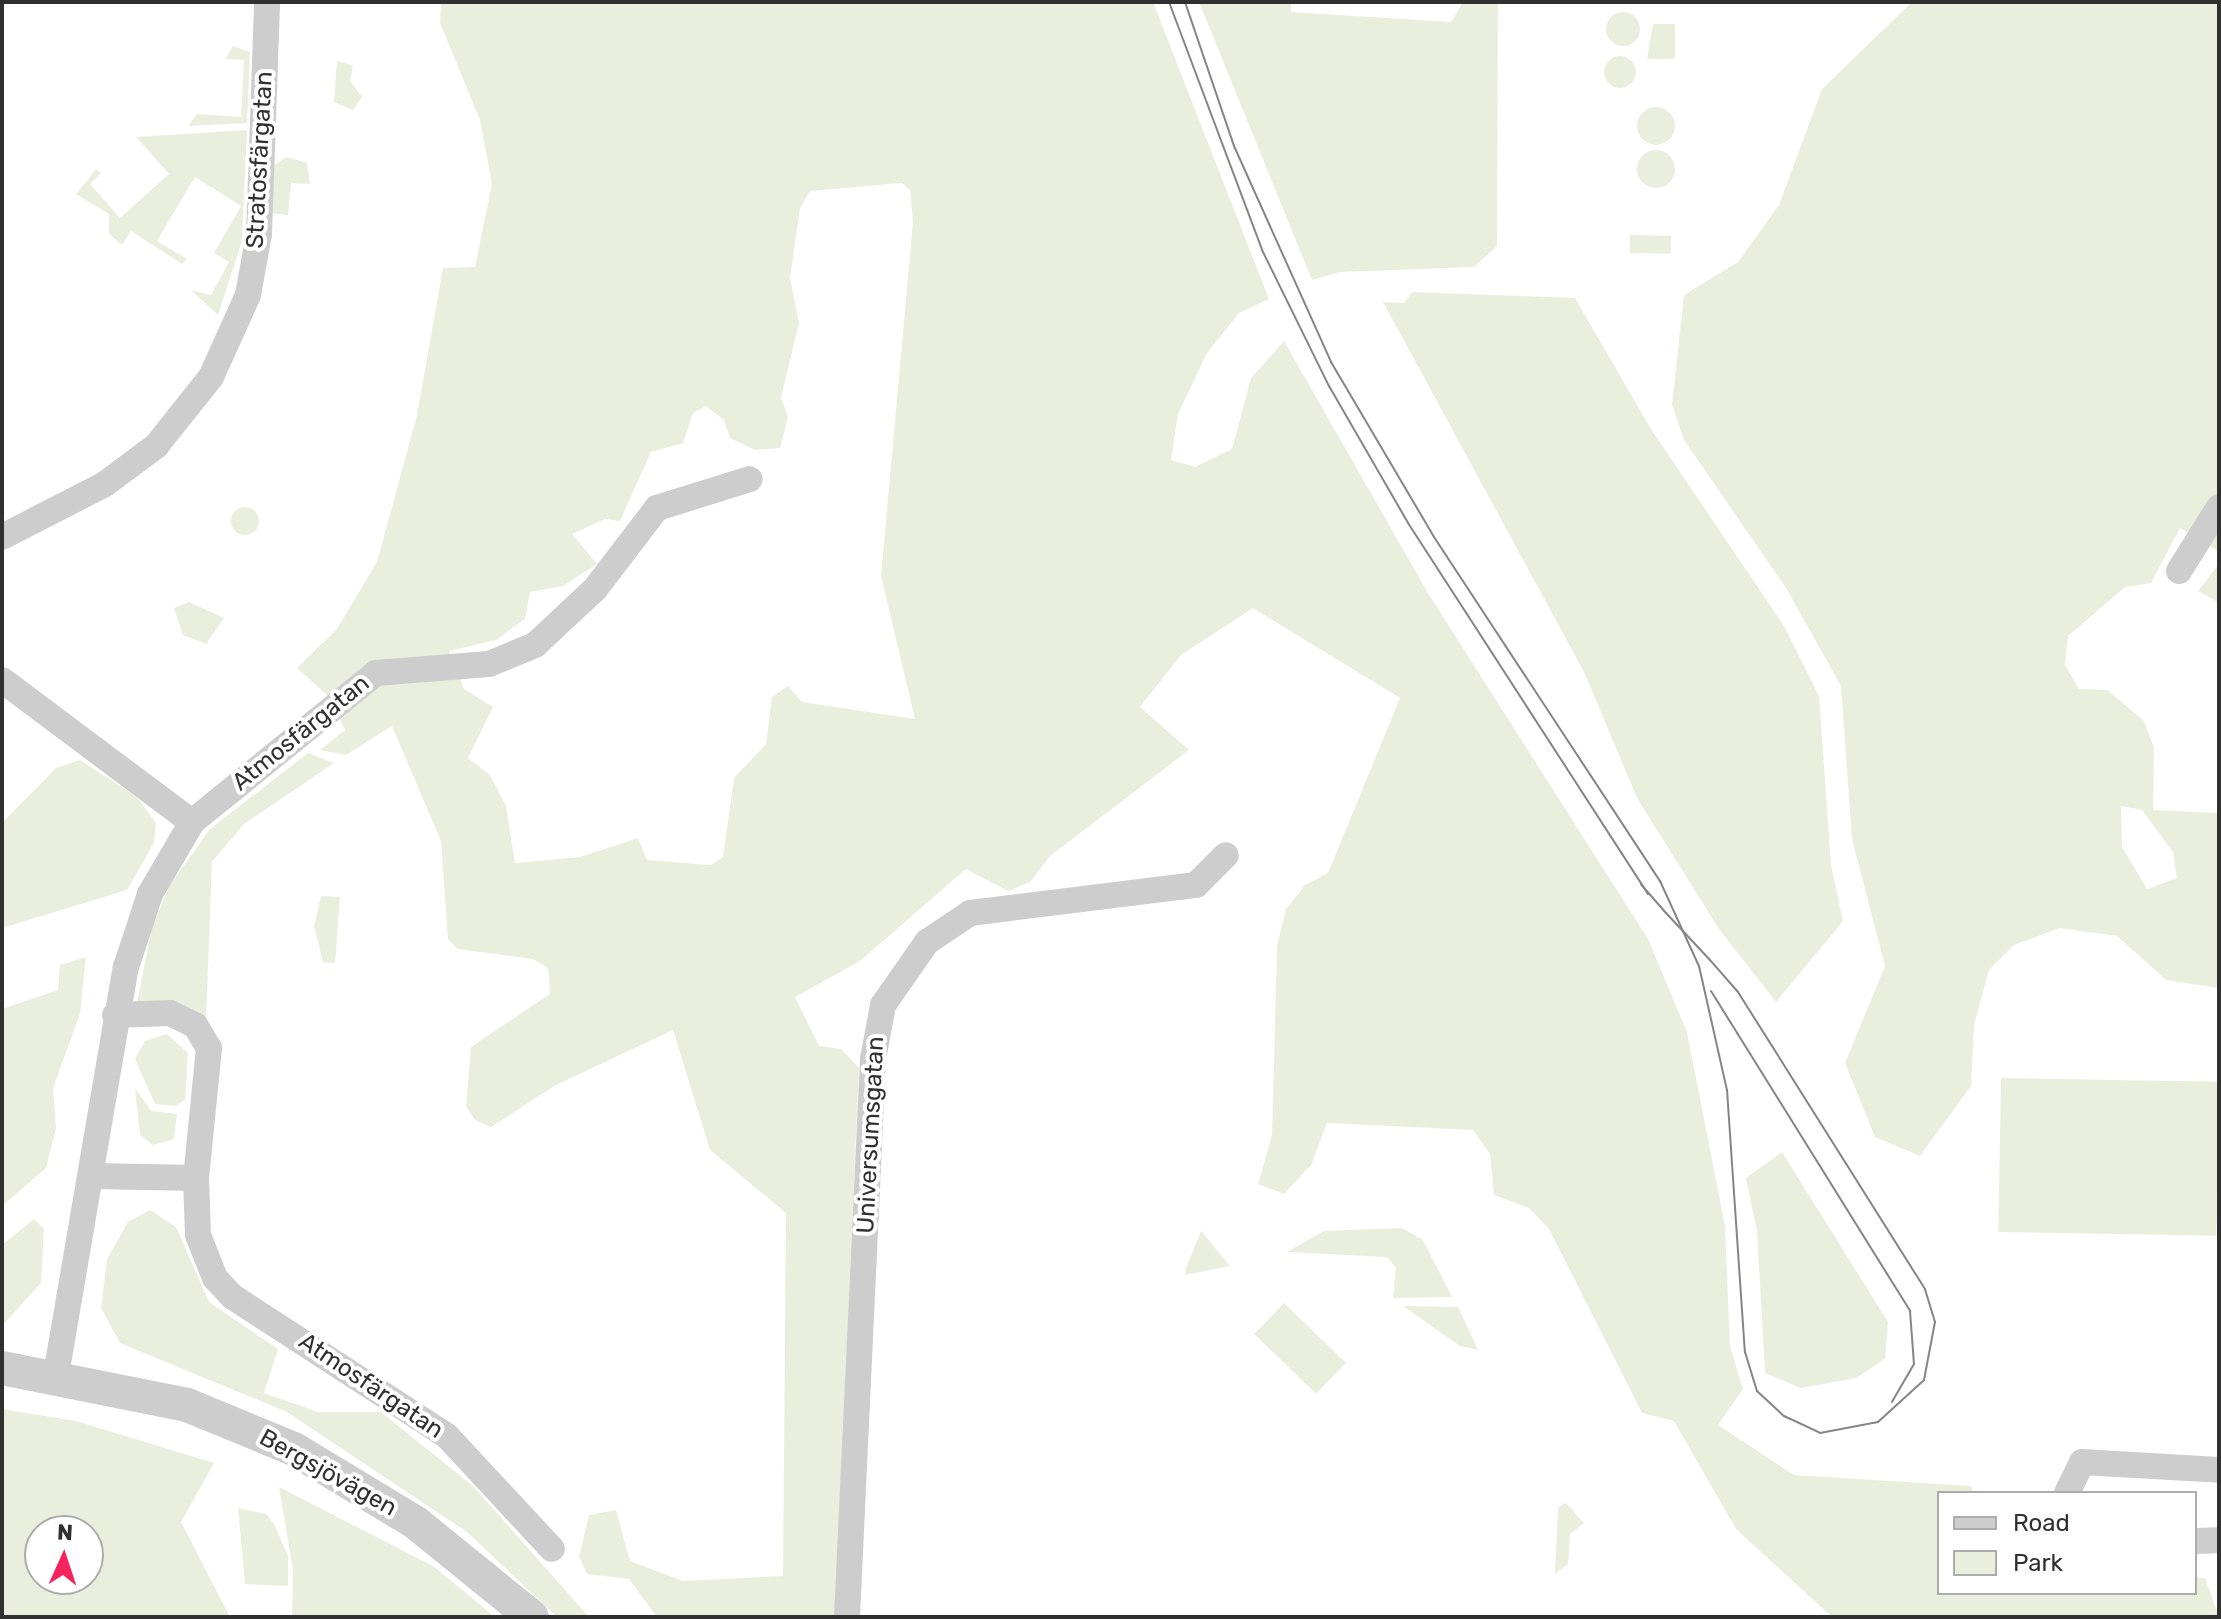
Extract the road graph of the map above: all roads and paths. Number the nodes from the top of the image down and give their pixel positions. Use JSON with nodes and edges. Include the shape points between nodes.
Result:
{"nodes":[{"id":1,"x":267,"y":2,"type":"edge"},
{"id":2,"x":750,"y":479,"type":"dead end"},
{"id":3,"x":2219,"y":507,"type":"edge"},
{"id":4,"x":2,"y":537,"type":"edge"},
{"id":5,"x":2179,"y":571,"type":"dead end"},
{"id":6,"x":2,"y":680,"type":"edge"},
{"id":7,"x":192,"y":822,"type":"junction"},
{"id":8,"x":1226,"y":855,"type":"dead end"},
{"id":9,"x":115,"y":1015,"type":"junction"},
{"id":10,"x":92,"y":1176,"type":"junction"},
{"id":11,"x":196,"y":1178,"type":"junction"},
{"id":12,"x":2,"y":1368,"type":"edge"},
{"id":13,"x":56,"y":1375,"type":"junction"},
{"id":14,"x":2219,"y":1470,"type":"edge"},
{"id":15,"x":2068,"y":1491,"type":"edge"},
{"id":16,"x":2219,"y":1540,"type":"edge"},
{"id":17,"x":2197,"y":1541,"type":"edge"},
{"id":18,"x":552,"y":1549,"type":"dead end"},
{"id":19,"x":532,"y":1617,"type":"edge"},
{"id":20,"x":847,"y":1617,"type":"edge"}],
"edges":[{"from":1,"to":4,"type":"street","name":"Stratosfärgatan","via":[[259,234],[248,295],[211,377],[156,446],[105,484]]},
{"from":2,"to":7,"type":"street","name":"Atmosfärgatan","via":[[657,508],[575,611],[535,645],[489,664],[376,673]]},
{"from":3,"to":5,"type":"street"},
{"from":6,"to":7,"type":"street"},
{"from":7,"to":9,"type":"street","name":"Atmosfärgatan","via":[[150,894]]},
{"from":8,"to":20,"type":"street","name":"Universumsgatan","via":[[1196,885],[970,913],[927,942],[883,1005],[873,1059]]},
{"from":9,"to":10,"type":"street","name":"Atmosfärgatan"},
{"from":9,"to":11,"type":"street","name":"Atmosfärgatan","via":[[170,1013],[195,1025],[209,1048]]},
{"from":10,"to":11,"type":"street"},
{"from":10,"to":13,"type":"street","name":"Atmosfärgatan"},
{"from":11,"to":18,"type":"street","name":"Atmosfärgatan","via":[[198,1235],[215,1278],[233,1297],[447,1436]]},
{"from":12,"to":13,"type":"street","name":"Bergsjövägen"},
{"from":13,"to":19,"type":"street","name":"Bergsjövägen","via":[[187,1405],[294,1449],[416,1523]]},
{"from":14,"to":15,"type":"street","via":[[2082,1462]]},
{"from":16,"to":17,"type":"street"}]}
